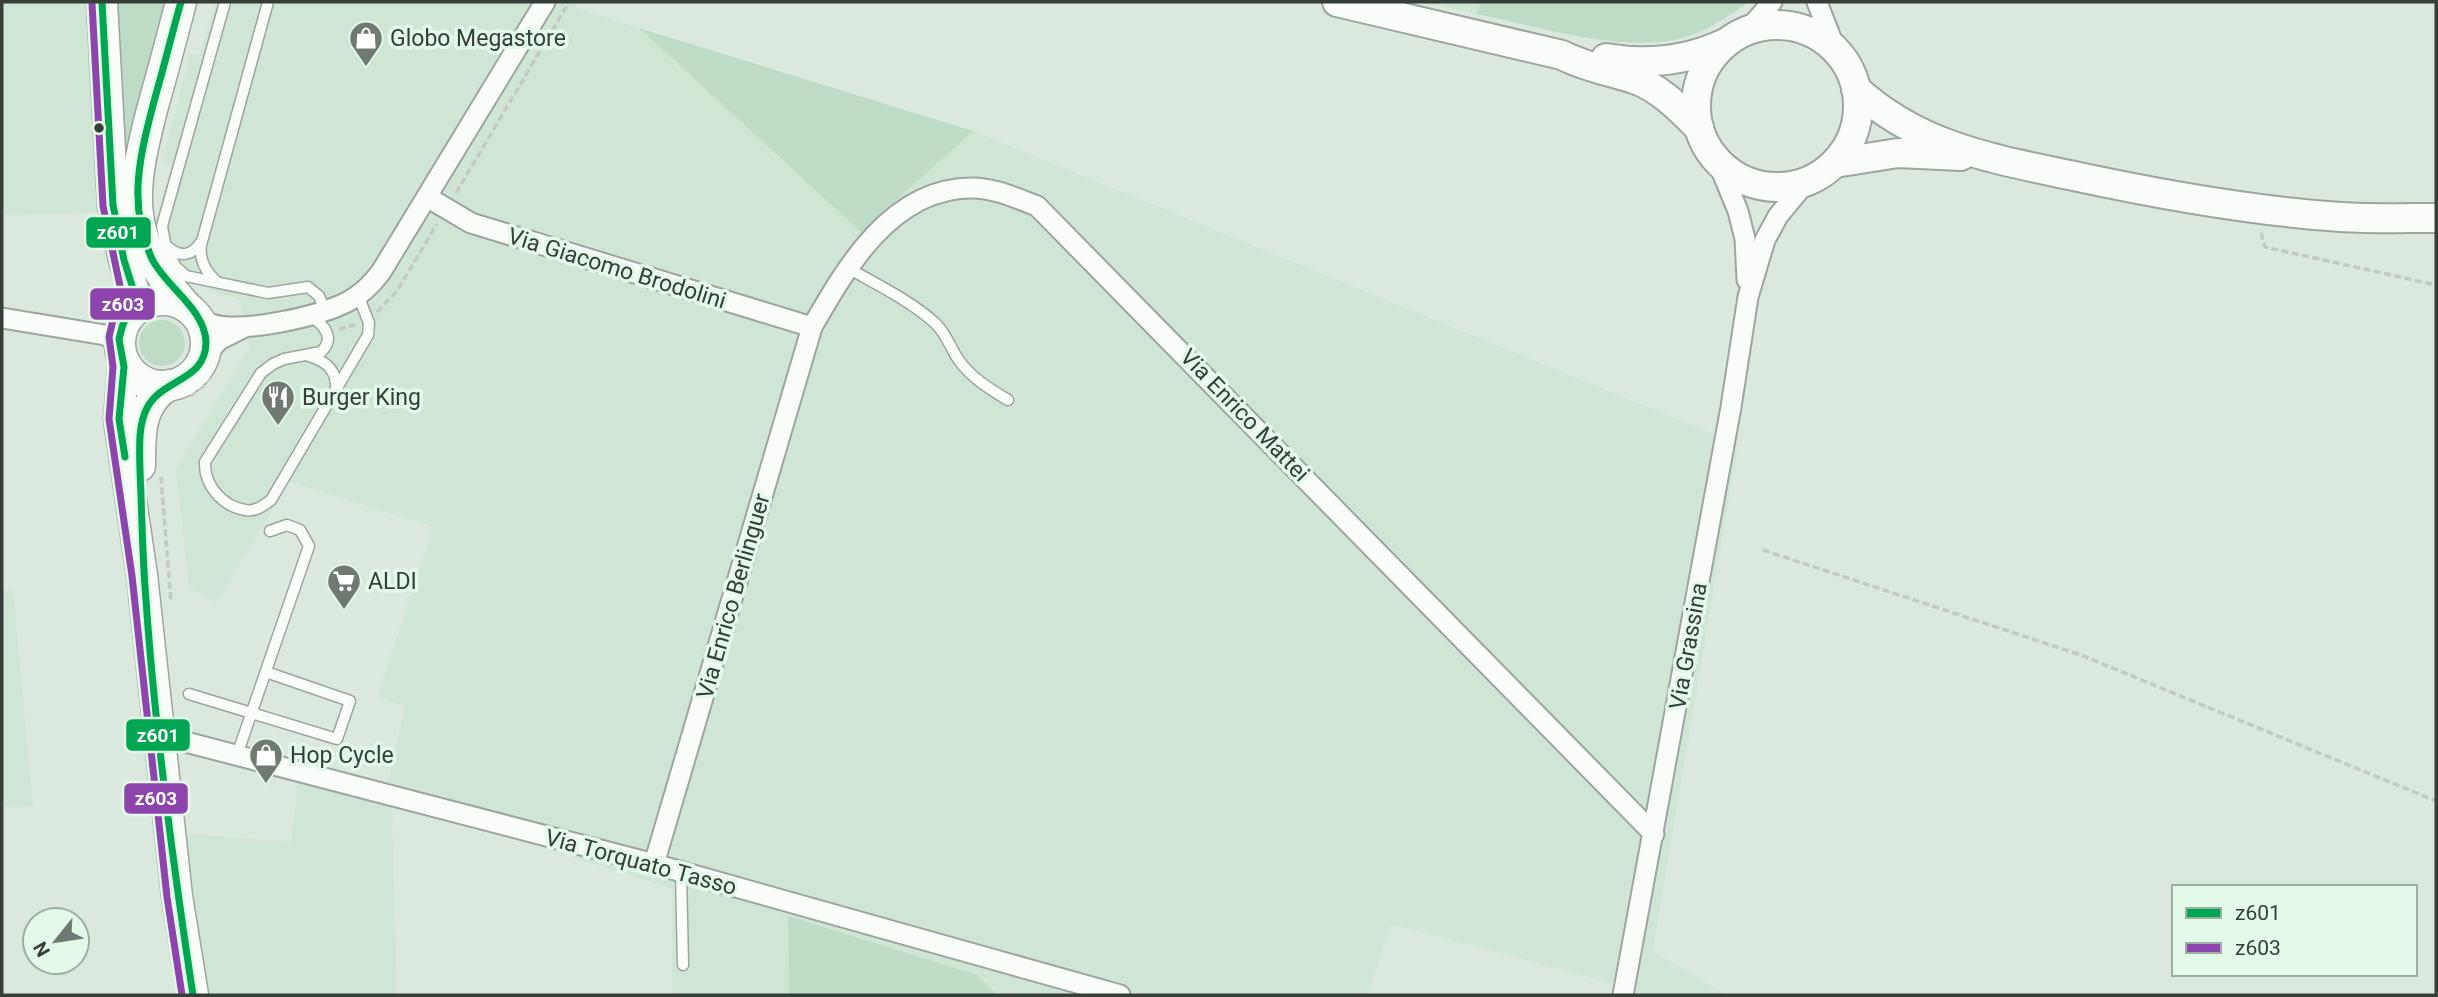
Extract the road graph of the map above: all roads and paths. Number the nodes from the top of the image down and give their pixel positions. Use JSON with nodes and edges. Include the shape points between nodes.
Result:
{"nodes":[{"id":1,"x":102,"y":2,"type":"edge"},
{"id":2,"x":181,"y":2,"type":"edge"},
{"id":3,"x":225,"y":2,"type":"edge"},
{"id":4,"x":268,"y":2,"type":"edge"},
{"id":5,"x":533,"y":2,"type":"edge"},
{"id":6,"x":545,"y":2,"type":"edge"},
{"id":7,"x":1337,"y":2,"type":"edge"},
{"id":8,"x":1772,"y":2,"type":"edge"},
{"id":9,"x":1817,"y":2,"type":"edge"},
{"id":10,"x":525,"y":34,"type":"junction"},
{"id":11,"x":1738,"y":36,"type":"junction"},
{"id":12,"x":1836,"y":51,"type":"junction"},
{"id":13,"x":1562,"y":55,"type":"junction"},
{"id":14,"x":1856,"y":89,"type":"junction"},
{"id":15,"x":1699,"y":128,"type":"junction"},
{"id":16,"x":1973,"y":154,"type":"junction"},
{"id":17,"x":1717,"y":160,"type":"junction"},
{"id":18,"x":1835,"y":163,"type":"junction"},
{"id":19,"x":1807,"y":181,"type":"junction"},
{"id":20,"x":427,"y":197,"type":"junction"},
{"id":21,"x":2252,"y":207,"type":"junction"},
{"id":22,"x":2436,"y":218,"type":"edge"},
{"id":23,"x":202,"y":242,"type":"junction"},
{"id":24,"x":164,"y":243,"type":"junction"},
{"id":25,"x":848,"y":268,"type":"junction"},
{"id":26,"x":217,"y":281,"type":"junction"},
{"id":27,"x":2436,"y":285,"type":"edge"},
{"id":28,"x":358,"y":295,"type":"junction"},
{"id":29,"x":1748,"y":297,"type":"junction"},
{"id":30,"x":192,"y":311,"type":"junction"},
{"id":31,"x":316,"y":314,"type":"junction"},
{"id":32,"x":2,"y":318,"type":"edge"},
{"id":33,"x":248,"y":327,"type":"junction"},
{"id":34,"x":812,"y":327,"type":"junction"},
{"id":35,"x":125,"y":338,"type":"junction"},
{"id":36,"x":306,"y":355,"type":"junction"},
{"id":37,"x":204,"y":357,"type":"junction"},
{"id":38,"x":169,"y":385,"type":"junction"},
{"id":39,"x":336,"y":390,"type":"junction"},
{"id":40,"x":1008,"y":400,"type":"dead end"},
{"id":41,"x":271,"y":531,"type":"dead end"},
{"id":42,"x":1763,"y":550,"type":"dead end"},
{"id":43,"x":142,"y":575,"type":"junction"},
{"id":44,"x":266,"y":671,"type":"junction"},
{"id":45,"x":189,"y":694,"type":"dead end"},
{"id":46,"x":251,"y":715,"type":"junction"},
{"id":47,"x":159,"y":735,"type":"junction"},
{"id":48,"x":237,"y":755,"type":"junction"},
{"id":49,"x":2436,"y":801,"type":"edge"},
{"id":50,"x":1654,"y":834,"type":"junction"},
{"id":51,"x":654,"y":864,"type":"junction"},
{"id":52,"x":681,"y":872,"type":"junction"},
{"id":53,"x":683,"y":965,"type":"dead end"},
{"id":54,"x":193,"y":995,"type":"edge"},
{"id":55,"x":1120,"y":995,"type":"edge"},
{"id":56,"x":1623,"y":995,"type":"edge"}],
"edges":[{"from":1,"to":35,"type":"main road","via":[[113,205],[134,292]]},
{"from":2,"to":30,"type":"main road","via":[[136,188],[140,225],[154,263]]},
{"from":3,"to":24,"type":"lane","via":[[162,226]]},
{"from":4,"to":23,"type":"lane"},
{"from":5,"to":10,"type":"street"},
{"from":6,"to":10,"type":"street"},
{"from":7,"to":13,"type":"main road"},
{"from":8,"to":11,"type":"street"},
{"from":9,"to":12,"type":"street"},
{"from":10,"to":20,"type":"street"},
{"from":11,"to":12,"type":"main road","via":[[1772,25],[1795,27],[1823,39]]},
{"from":11,"to":13,"type":"main road","via":[[1701,54],[1654,62]]},
{"from":11,"to":15,"type":"main road","via":[[1708,62],[1701,76],[1696,104]]},
{"from":12,"to":14,"type":"main road"},
{"from":13,"to":15,"type":"main road","via":[[1637,80],[1670,100]]},
{"from":14,"to":16,"type":"main road","via":[[1909,127]]},
{"from":14,"to":18,"type":"main road","via":[[1858,112],[1851,140]]},
{"from":15,"to":17,"type":"main road"},
{"from":16,"to":18,"type":"main road","via":[[1898,153]]},
{"from":16,"to":21,"type":"main road","via":[[2190,199]]},
{"from":17,"to":19,"type":"main road","via":[[1730,172],[1762,186]]},
{"from":17,"to":29,"type":"street","name":"Via Grassina","via":[[1745,239]]},
{"from":18,"to":19,"type":"main road"},
{"from":19,"to":29,"type":"street","name":"Via Grassina","via":[[1765,240]]},
{"from":20,"to":28,"type":"street","via":[[381,272]]},
{"from":20,"to":34,"type":"street","name":"Via Giacomo Brodolini","via":[[471,223]]},
{"from":21,"to":22,"type":"main road","via":[[2341,217]]},
{"from":21,"to":27,"type":"path","via":[[2265,247]]},
{"from":23,"to":24,"type":"lane","via":[[191,254],[180,255]]},
{"from":23,"to":26,"type":"lane","via":[[202,258]]},
{"from":24,"to":26,"type":"lane","via":[[182,274]]},
{"from":25,"to":34,"type":"street","name":"Via Enrico Mattei"},
{"from":25,"to":40,"type":"lane","via":[[935,323],[959,361]]},
{"from":25,"to":50,"type":"street","name":"Via Enrico Mattei","via":[[869,239],[914,202],[940,193],[970,188],[1037,206]]},
{"from":26,"to":31,"type":"lane","via":[[268,293],[308,287],[319,296]]},
{"from":28,"to":31,"type":"street"},
{"from":28,"to":39,"type":"lane","via":[[369,323],[368,335]]},
{"from":29,"to":50,"type":"street","name":"Via Grassina"},
{"from":30,"to":33,"type":"street","via":[[212,325]]},
{"from":30,"to":35,"type":"main road","via":[[173,300],[144,303]]},
{"from":30,"to":37,"type":"main road","via":[[204,330]]},
{"from":31,"to":33,"type":"street"},
{"from":31,"to":36,"type":"lane","via":[[329,338],[321,352]]},
{"from":32,"to":35,"type":"street","via":[[112,331]]},
{"from":33,"to":37,"type":"street","via":[[219,340]]},
{"from":34,"to":51,"type":"street","name":"Via Enrico Berlinguer"},
{"from":35,"to":38,"type":"main road","via":[[135,376]]},
{"from":35,"to":43,"type":"main road","via":[[119,419]]},
{"from":36,"to":39,"type":"lane","via":[[328,365]]},
{"from":36,"to":39,"type":"lane","via":[[284,359],[261,373],[205,462],[209,486],[234,506],[246,511],[260,509],[271,500]]},
{"from":37,"to":38,"type":"main road","via":[[187,379]]},
{"from":38,"to":43,"type":"main road","via":[[154,397],[141,426]]},
{"from":41,"to":44,"type":"lane","via":[[287,525],[300,530],[309,546]]},
{"from":42,"to":49,"type":"path","via":[[2081,655]]},
{"from":43,"to":47,"type":"main road"},
{"from":44,"to":46,"type":"lane"},
{"from":44,"to":46,"type":"lane","via":[[350,701],[337,739]]},
{"from":45,"to":46,"type":"lane"},
{"from":46,"to":48,"type":"lane"},
{"from":47,"to":48,"type":"street","name":"Via Torquato Tasso"},
{"from":47,"to":54,"type":"main road"},
{"from":48,"to":51,"type":"street","name":"Via Torquato Tasso"},
{"from":50,"to":56,"type":"street","name":"Via Grassina"},
{"from":51,"to":52,"type":"street","name":"Via Torquato Tasso"},
{"from":52,"to":53,"type":"lane"},
{"from":52,"to":55,"type":"street","name":"Via Torquato Tasso"}]}
